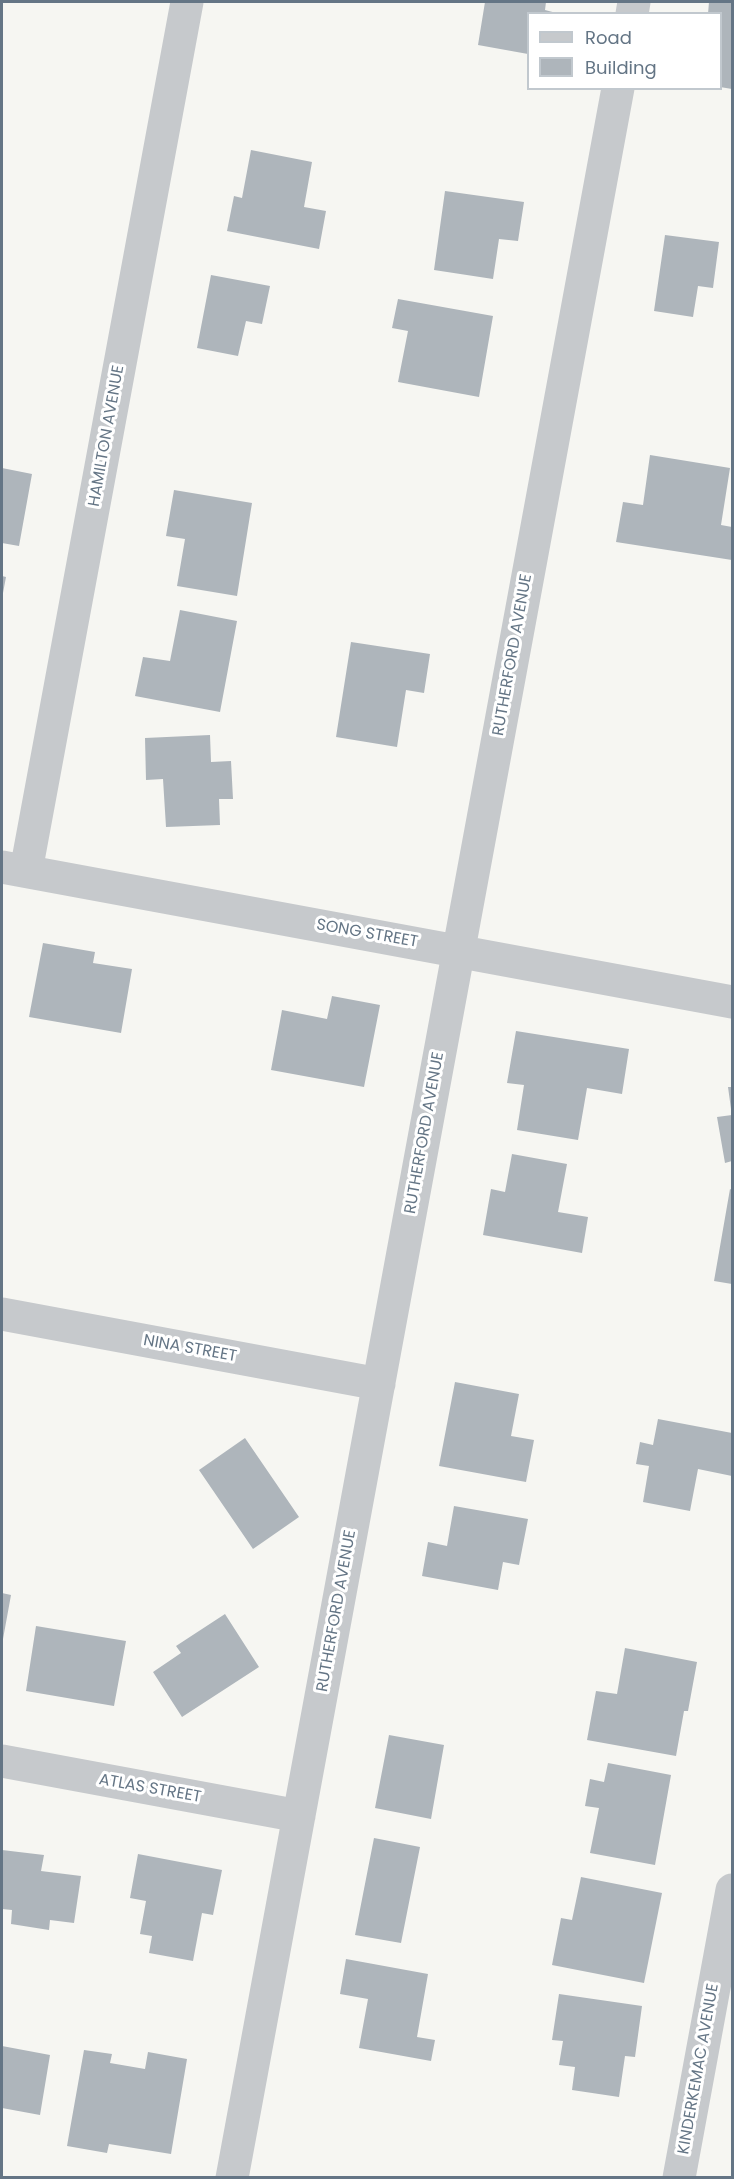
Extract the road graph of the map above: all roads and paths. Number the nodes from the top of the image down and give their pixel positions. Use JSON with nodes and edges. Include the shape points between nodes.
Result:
{"nodes":[{"id":1,"x":187,"y":2,"type":"edge"},
{"id":2,"x":618,"y":90,"type":"edge"},
{"id":3,"x":14,"y":869,"type":"edge"},
{"id":4,"x":459,"y":951,"type":"junction"},
{"id":5,"x":732,"y":1002,"type":"edge"},
{"id":6,"x":2,"y":1314,"type":"edge"},
{"id":7,"x":379,"y":1384,"type":"junction"},
{"id":8,"x":2,"y":1761,"type":"edge"},
{"id":9,"x":299,"y":1816,"type":"junction"},
{"id":10,"x":732,"y":1894,"type":"edge"},
{"id":11,"x":232,"y":2178,"type":"edge"},
{"id":12,"x":679,"y":2178,"type":"edge"}],
"edges":[{"from":1,"to":3,"type":"street","name":"HAMILTON AVENUE"},
{"from":2,"to":4,"type":"street","name":"RUTHERFORD AVENUE"},
{"from":3,"to":4,"type":"street","name":"SONG STREET"},
{"from":4,"to":5,"type":"street","name":"SONG STREET"},
{"from":4,"to":7,"type":"street","name":"RUTHERFORD AVENUE"},
{"from":6,"to":7,"type":"street","name":"NINA STREET"},
{"from":7,"to":9,"type":"street","name":"RUTHERFORD AVENUE"},
{"from":8,"to":9,"type":"street","name":"ATLAS STREET"},
{"from":9,"to":11,"type":"street","name":"RUTHERFORD AVENUE"},
{"from":10,"to":12,"type":"street","name":"KINDERKEMAC AVENUE"}]}
